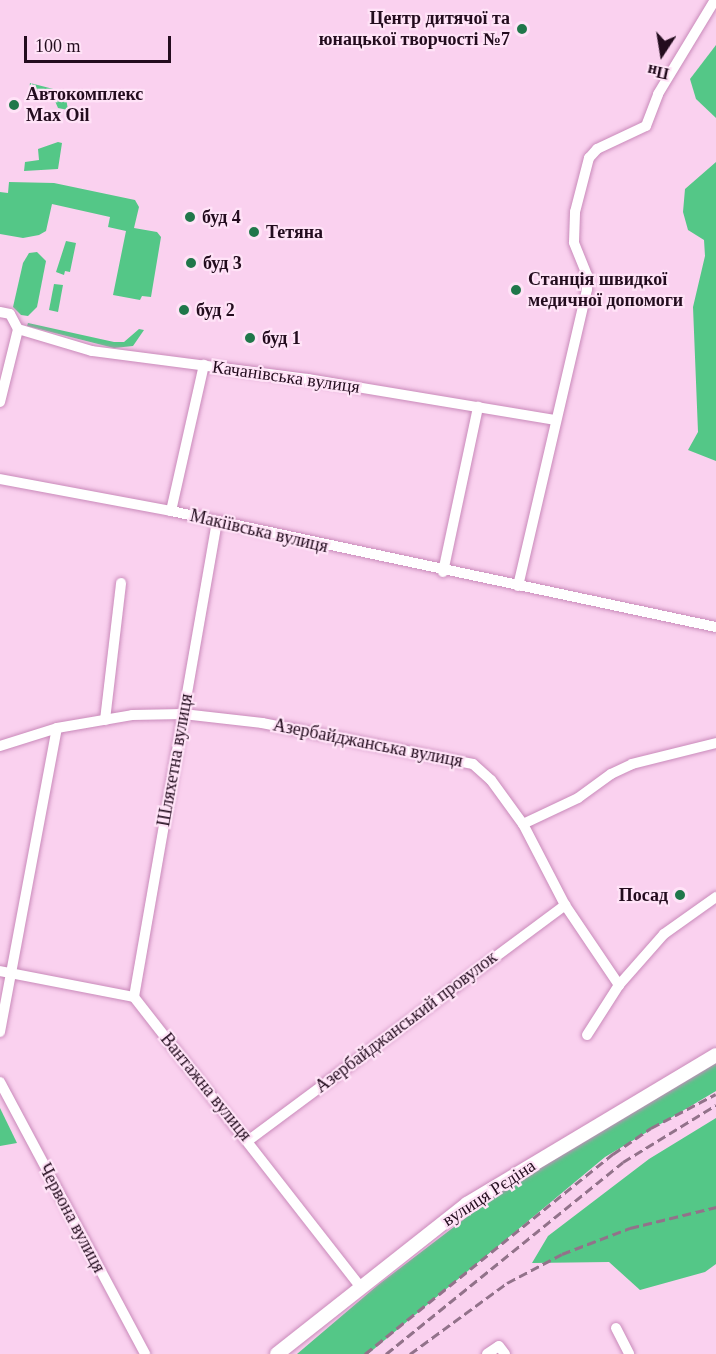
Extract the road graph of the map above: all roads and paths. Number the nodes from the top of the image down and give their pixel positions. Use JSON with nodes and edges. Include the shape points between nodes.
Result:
{"nodes":[{"id":1,"x":715,"y":0,"type":"edge"},
{"id":2,"x":0,"y":312,"type":"edge"},
{"id":3,"x":18,"y":329,"type":"junction"},
{"id":4,"x":204,"y":365,"type":"junction"},
{"id":5,"x":0,"y":402,"type":"edge"},
{"id":6,"x":478,"y":407,"type":"junction"},
{"id":7,"x":556,"y":420,"type":"junction"},
{"id":8,"x":0,"y":478,"type":"edge"},
{"id":9,"x":171,"y":510,"type":"junction"},
{"id":10,"x":217,"y":523,"type":"junction"},
{"id":11,"x":443,"y":572,"type":"junction"},
{"id":12,"x":121,"y":583,"type":"dead end"},
{"id":13,"x":518,"y":586,"type":"junction"},
{"id":14,"x":716,"y":627,"type":"edge"},
{"id":15,"x":183,"y":714,"type":"junction"},
{"id":16,"x":105,"y":720,"type":"junction"},
{"id":17,"x":57,"y":728,"type":"junction"},
{"id":18,"x":716,"y":743,"type":"edge"},
{"id":19,"x":0,"y":746,"type":"edge"},
{"id":20,"x":523,"y":824,"type":"junction"},
{"id":21,"x":716,"y":897,"type":"edge"},
{"id":22,"x":565,"y":905,"type":"junction"},
{"id":23,"x":0,"y":971,"type":"edge"},
{"id":24,"x":12,"y":973,"type":"junction"},
{"id":25,"x":619,"y":985,"type":"junction"},
{"id":26,"x":134,"y":997,"type":"junction"},
{"id":27,"x":0,"y":1032,"type":"edge"},
{"id":28,"x":587,"y":1035,"type":"dead end"},
{"id":29,"x":716,"y":1055,"type":"edge"},
{"id":30,"x":0,"y":1082,"type":"edge"},
{"id":31,"x":249,"y":1140,"type":"junction"},
{"id":32,"x":360,"y":1286,"type":"junction"},
{"id":33,"x":616,"y":1328,"type":"dead end"},
{"id":34,"x":145,"y":1354,"type":"edge"},
{"id":35,"x":277,"y":1354,"type":"edge"},
{"id":36,"x":487,"y":1354,"type":"edge"},
{"id":37,"x":505,"y":1354,"type":"edge"},
{"id":38,"x":629,"y":1354,"type":"edge"}],
"edges":[{"from":1,"to":7,"type":"street","via":[[658,94],[646,126],[597,149],[589,158],[575,212],[574,242],[587,275],[587,289]]},
{"from":2,"to":3,"type":"street","name":"Качанівська вулиця","via":[[10,315]]},
{"from":3,"to":4,"type":"street","name":"Качанівська вулиця","via":[[92,351]]},
{"from":3,"to":5,"type":"street"},
{"from":4,"to":6,"type":"street","name":"Качанівська вулиця"},
{"from":4,"to":9,"type":"street"},
{"from":6,"to":7,"type":"street","name":"Качанівська вулиця"},
{"from":6,"to":11,"type":"street"},
{"from":7,"to":13,"type":"street"},
{"from":8,"to":9,"type":"street","name":"Макіївська вулиця"},
{"from":9,"to":10,"type":"street","name":"Макіївська вулиця"},
{"from":10,"to":11,"type":"street","name":"Макіївська вулиця"},
{"from":10,"to":15,"type":"street","name":"Шляхетна вулиця"},
{"from":11,"to":13,"type":"street","name":"Макіївська вулиця"},
{"from":12,"to":16,"type":"street"},
{"from":13,"to":14,"type":"street","name":"Макіївська вулиця"},
{"from":15,"to":16,"type":"street","name":"Азербайджанська вулиця"},
{"from":15,"to":20,"type":"street","name":"Азербайджанська вулиця","via":[[262,723],[473,764],[491,780]]},
{"from":15,"to":26,"type":"street","name":"Шляхетна вулиця"},
{"from":16,"to":17,"type":"street","name":"Азербайджанська вулиця"},
{"from":17,"to":19,"type":"street","name":"Азербайджанська вулиця"},
{"from":17,"to":24,"type":"street"},
{"from":18,"to":20,"type":"street","via":[[632,764],[578,798]]},
{"from":20,"to":22,"type":"street","name":"Азербайджанська вулиця"},
{"from":21,"to":25,"type":"street","via":[[664,934]]},
{"from":22,"to":25,"type":"street","name":"Азербайджанська вулиця"},
{"from":22,"to":31,"type":"street","name":"Азербайджанський провулок"},
{"from":23,"to":24,"type":"street"},
{"from":24,"to":26,"type":"street"},
{"from":24,"to":27,"type":"street"},
{"from":25,"to":28,"type":"street"},
{"from":26,"to":31,"type":"street","name":"Вантажна вулиця"},
{"from":29,"to":32,"type":"main road","name":"вулиця Рєдіна","via":[[467,1204]]},
{"from":30,"to":34,"type":"street","name":"Червона вулиця"},
{"from":31,"to":32,"type":"street","name":"Вантажна вулиця"},
{"from":32,"to":35,"type":"main road","name":"вулиця Рєдіна"},
{"from":33,"to":38,"type":"street"},
{"from":36,"to":37,"type":"street","via":[[499,1346]]}]}
